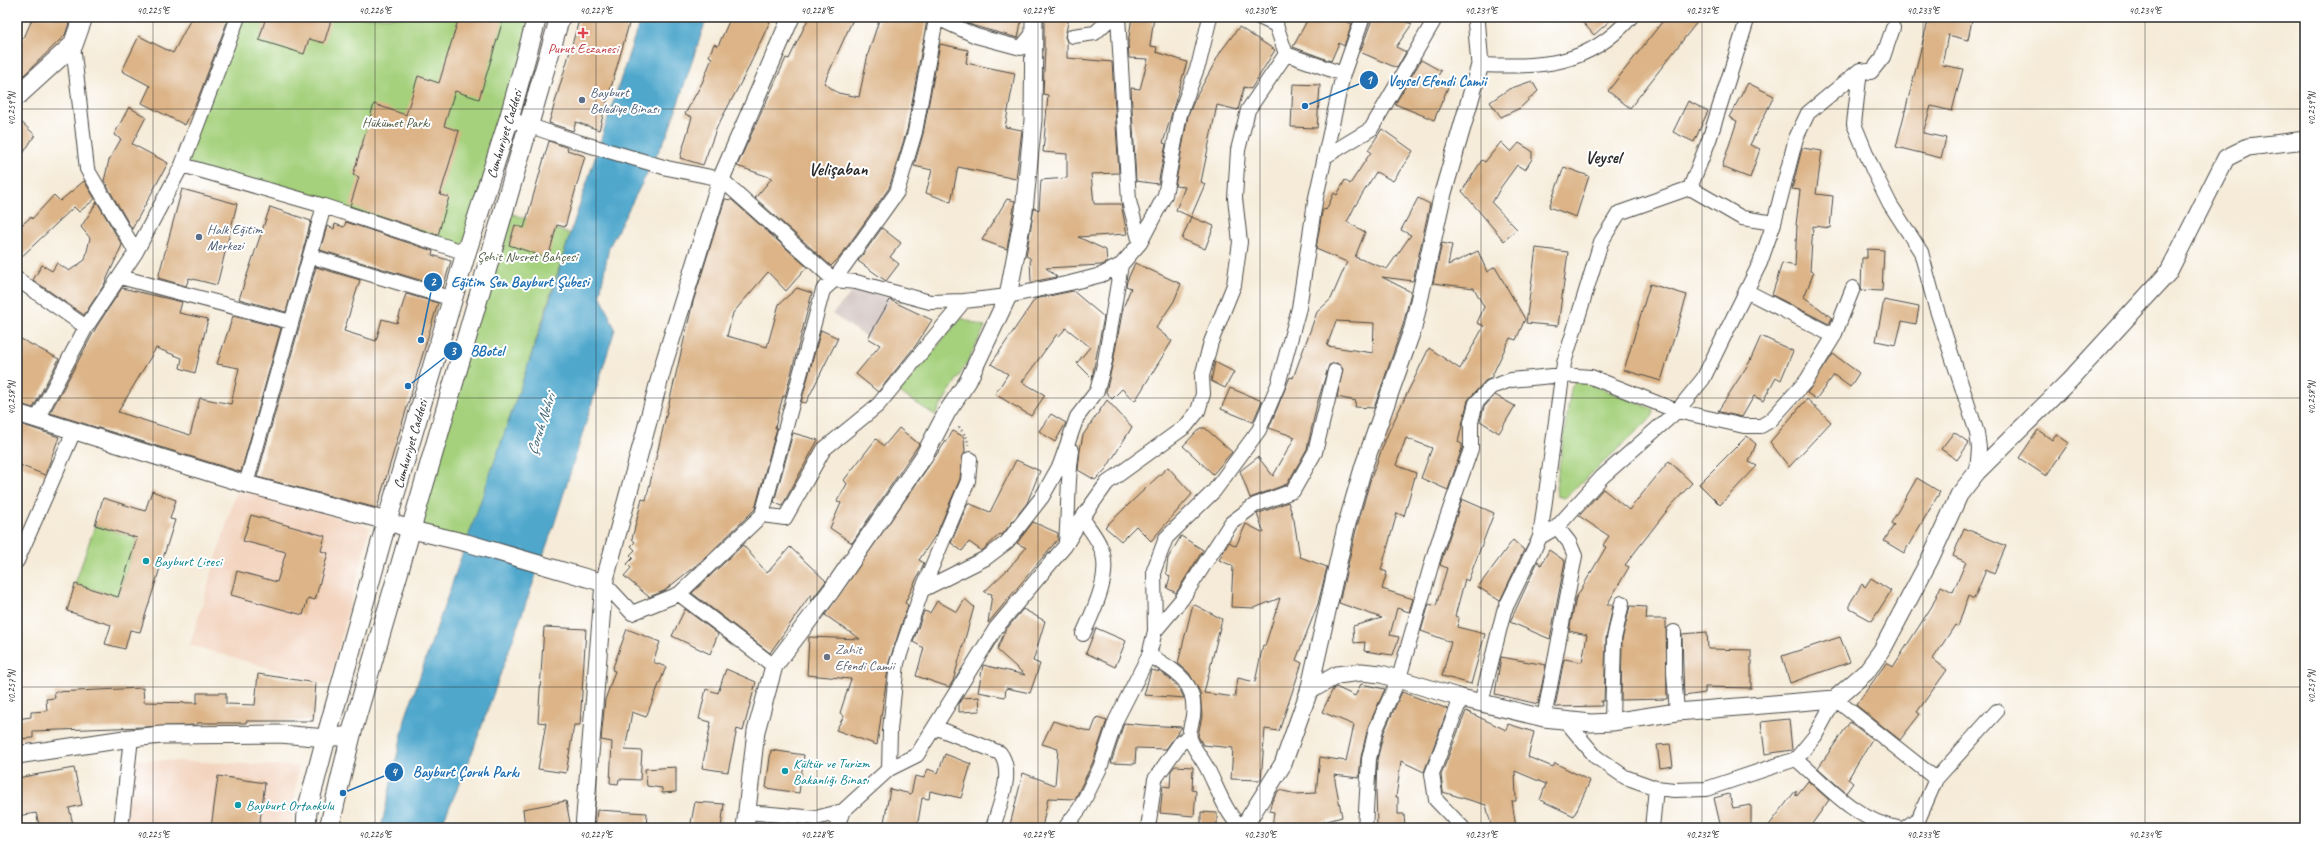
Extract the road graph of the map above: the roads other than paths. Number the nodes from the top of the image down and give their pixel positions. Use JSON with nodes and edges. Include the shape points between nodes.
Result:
{"nodes":[{"id":1,"x":82,"y":17,"type":"edge"},
{"id":2,"x":238,"y":17,"type":"edge"},
{"id":3,"x":537,"y":17,"type":"edge"},
{"id":4,"x":560,"y":17,"type":"edge"},
{"id":5,"x":791,"y":17,"type":"edge"},
{"id":6,"x":1112,"y":17,"type":"edge"},
{"id":7,"x":1118,"y":17,"type":"edge"},
{"id":8,"x":1210,"y":17,"type":"edge"},
{"id":9,"x":1259,"y":17,"type":"edge"},
{"id":10,"x":1363,"y":17,"type":"edge"},
{"id":11,"x":1436,"y":17,"type":"edge"},
{"id":12,"x":1476,"y":17,"type":"edge"},
{"id":13,"x":1631,"y":17,"type":"edge"},
{"id":14,"x":1748,"y":17,"type":"edge"},
{"id":15,"x":935,"y":18,"type":"edge"},
{"id":16,"x":1277,"y":21,"type":"edge"},
{"id":17,"x":1034,"y":25,"type":"edge"},
{"id":18,"x":1893,"y":28,"type":"dead end"},
{"id":19,"x":1073,"y":36,"type":"dead end"},
{"id":20,"x":73,"y":45,"type":"junction"},
{"id":21,"x":1286,"y":54,"type":"junction"},
{"id":22,"x":1480,"y":65,"type":"junction"},
{"id":23,"x":1860,"y":70,"type":"junction"},
{"id":24,"x":1343,"y":74,"type":"junction"},
{"id":25,"x":17,"y":96,"type":"edge"},
{"id":26,"x":509,"y":119,"type":"junction"},
{"id":27,"x":528,"y":126,"type":"junction"},
{"id":28,"x":2305,"y":140,"type":"edge"},
{"id":29,"x":1326,"y":156,"type":"junction"},
{"id":30,"x":182,"y":164,"type":"junction"},
{"id":31,"x":721,"y":179,"type":"junction"},
{"id":32,"x":1690,"y":188,"type":"junction"},
{"id":33,"x":324,"y":206,"type":"junction"},
{"id":34,"x":1774,"y":223,"type":"junction"},
{"id":35,"x":1140,"y":243,"type":"junction"},
{"id":36,"x":136,"y":252,"type":"junction"},
{"id":37,"x":466,"y":253,"type":"junction"},
{"id":38,"x":310,"y":256,"type":"junction"},
{"id":39,"x":1121,"y":265,"type":"junction"},
{"id":40,"x":120,"y":277,"type":"junction"},
{"id":41,"x":17,"y":279,"type":"edge"},
{"id":42,"x":834,"y":280,"type":"junction"},
{"id":43,"x":1853,"y":288,"type":"dead end"},
{"id":44,"x":1746,"y":291,"type":"junction"},
{"id":45,"x":1008,"y":296,"type":"junction"},
{"id":46,"x":452,"y":299,"type":"junction"},
{"id":47,"x":964,"y":301,"type":"junction"},
{"id":48,"x":291,"y":322,"type":"junction"},
{"id":49,"x":86,"y":327,"type":"junction"},
{"id":50,"x":1834,"y":336,"type":"junction"},
{"id":51,"x":1335,"y":371,"type":"dead end"},
{"id":52,"x":1563,"y":375,"type":"junction"},
{"id":53,"x":1676,"y":411,"type":"junction"},
{"id":54,"x":17,"y":413,"type":"edge"},
{"id":55,"x":1077,"y":417,"type":"junction"},
{"id":56,"x":37,"y":419,"type":"junction"},
{"id":57,"x":74,"y":431,"type":"junction"},
{"id":58,"x":970,"y":459,"type":"road end"},
{"id":59,"x":1977,"y":472,"type":"junction"},
{"id":60,"x":246,"y":484,"type":"junction"},
{"id":61,"x":762,"y":515,"type":"junction"},
{"id":62,"x":1082,"y":518,"type":"junction"},
{"id":63,"x":387,"y":521,"type":"junction"},
{"id":64,"x":1557,"y":527,"type":"junction"},
{"id":65,"x":412,"y":530,"type":"junction"},
{"id":66,"x":1540,"y":536,"type":"junction"},
{"id":67,"x":1065,"y":546,"type":"junction"},
{"id":68,"x":17,"y":561,"type":"edge"},
{"id":69,"x":604,"y":583,"type":"junction"},
{"id":70,"x":922,"y":590,"type":"junction"},
{"id":71,"x":679,"y":594,"type":"junction"},
{"id":72,"x":1622,"y":603,"type":"dead end"},
{"id":73,"x":1155,"y":631,"type":"junction"},
{"id":74,"x":1674,"y":632,"type":"dead end"},
{"id":75,"x":1083,"y":634,"type":"dead end"},
{"id":76,"x":1149,"y":655,"type":"junction"},
{"id":77,"x":774,"y":666,"type":"junction"},
{"id":78,"x":1399,"y":678,"type":"junction"},
{"id":79,"x":1309,"y":691,"type":"junction"},
{"id":80,"x":1461,"y":698,"type":"junction"},
{"id":81,"x":1835,"y":699,"type":"junction"},
{"id":82,"x":1481,"y":703,"type":"junction"},
{"id":83,"x":1997,"y":711,"type":"dead end"},
{"id":84,"x":1677,"y":712,"type":"junction"},
{"id":85,"x":1544,"y":718,"type":"junction"},
{"id":86,"x":1564,"y":720,"type":"junction"},
{"id":87,"x":1612,"y":722,"type":"junction"},
{"id":88,"x":935,"y":727,"type":"junction"},
{"id":89,"x":351,"y":735,"type":"junction"},
{"id":90,"x":1189,"y":737,"type":"junction"},
{"id":91,"x":131,"y":738,"type":"junction"},
{"id":92,"x":326,"y":738,"type":"junction"},
{"id":93,"x":17,"y":756,"type":"edge"},
{"id":94,"x":1796,"y":760,"type":"junction"},
{"id":95,"x":889,"y":769,"type":"junction"},
{"id":96,"x":1936,"y":779,"type":"junction"},
{"id":97,"x":1656,"y":788,"type":"junction"},
{"id":98,"x":843,"y":811,"type":"junction"},
{"id":99,"x":746,"y":820,"type":"edge"},
{"id":100,"x":122,"y":828,"type":"edge"},
{"id":101,"x":306,"y":828,"type":"edge"},
{"id":102,"x":329,"y":828,"type":"edge"},
{"id":103,"x":584,"y":828,"type":"edge"},
{"id":104,"x":836,"y":828,"type":"edge"},
{"id":105,"x":993,"y":828,"type":"edge"},
{"id":106,"x":1065,"y":828,"type":"edge"},
{"id":107,"x":1148,"y":828,"type":"edge"},
{"id":108,"x":1242,"y":828,"type":"edge"},
{"id":109,"x":1366,"y":828,"type":"edge"},
{"id":110,"x":1463,"y":828,"type":"edge"},
{"id":111,"x":1652,"y":828,"type":"edge"},
{"id":112,"x":1898,"y":828,"type":"edge"},
{"id":113,"x":1905,"y":828,"type":"edge"}],
"edges":[{"from":1,"to":20,"type":"main road"},
{"from":2,"to":30,"type":"street"},
{"from":3,"to":26,"type":"main road","name":"Cumhuriyet Caddesi"},
{"from":4,"to":27,"type":"main road","name":"Cumhuriyet Caddesi"},
{"from":5,"to":31,"type":"street"},
{"from":6,"to":19,"type":"street","via":[[1095,33]]},
{"from":7,"to":35,"type":"street","via":[[1129,201]]},
{"from":8,"to":35,"type":"street","via":[[1199,63],[1180,114],[1165,195]]},
{"from":9,"to":16,"type":"street"},
{"from":10,"to":24,"type":"street"},
{"from":11,"to":29,"type":"street","via":[[1371,129]]},
{"from":12,"to":22,"type":"street"},
{"from":13,"to":22,"type":"street","via":[[1606,42],[1568,60],[1522,66]]},
{"from":14,"to":32,"type":"street","via":[[1709,140]]},
{"from":15,"to":17,"type":"street","via":[[976,36],[1021,48]]},
{"from":15,"to":42,"type":"street","via":[[915,132],[897,192]]},
{"from":16,"to":21,"type":"street"},
{"from":17,"to":45,"type":"street","via":[[1033,120],[1024,211]]},
{"from":18,"to":23,"type":"street","via":[[1883,57],[1871,72]]},
{"from":20,"to":25,"type":"main road"},
{"from":20,"to":36,"type":"street","via":[[87,169]]},
{"from":21,"to":24,"type":"street"},
{"from":21,"to":62,"type":"street","via":[[1248,110],[1238,150],[1235,198],[1240,242],[1234,285],[1209,349],[1202,376],[1204,394],[1198,411],[1186,426],[1106,483]]},
{"from":22,"to":79,"type":"street","via":[[1443,193],[1413,328],[1364,466],[1346,527]]},
{"from":23,"to":34,"type":"street","via":[[1808,113],[1796,138]]},
{"from":23,"to":59,"type":"street","via":[[1854,124],[1890,204],[1921,252],[1977,433]]},
{"from":24,"to":29,"type":"street"},
{"from":26,"to":27,"type":"street"},
{"from":26,"to":37,"type":"main road","name":"Cumhuriyet Caddesi"},
{"from":27,"to":31,"type":"street","via":[[667,168]]},
{"from":27,"to":65,"type":"main road","name":"Cumhuriyet Caddesi"},
{"from":28,"to":59,"type":"street","via":[[2248,148],[2226,158],[2168,272],[2070,380]]},
{"from":29,"to":73,"type":"street","via":[[1315,202],[1299,308],[1278,385],[1255,436],[1214,492],[1166,538],[1154,570]]},
{"from":30,"to":33,"type":"street"},
{"from":30,"to":36,"type":"street"},
{"from":31,"to":42,"type":"street"},
{"from":31,"to":69,"type":"street","via":[[664,363]]},
{"from":32,"to":34,"type":"street","via":[[1742,218]]},
{"from":32,"to":52,"type":"street","via":[[1619,213],[1601,242],[1564,363]]},
{"from":33,"to":37,"type":"street"},
{"from":33,"to":38,"type":"street"},
{"from":34,"to":44,"type":"street","via":[[1760,263]]},
{"from":35,"to":39,"type":"street"},
{"from":36,"to":40,"type":"street"},
{"from":37,"to":46,"type":"main road","name":"Cumhuriyet Caddesi"},
{"from":38,"to":46,"type":"street"},
{"from":38,"to":48,"type":"street"},
{"from":39,"to":45,"type":"street","via":[[1101,275]]},
{"from":39,"to":55,"type":"street","via":[[1097,391]]},
{"from":40,"to":48,"type":"street"},
{"from":40,"to":49,"type":"street"},
{"from":41,"to":49,"type":"street"},
{"from":42,"to":47,"type":"street","via":[[856,282],[930,302]]},
{"from":42,"to":61,"type":"street","via":[[823,290]]},
{"from":43,"to":50,"type":"street"},
{"from":44,"to":50,"type":"street"},
{"from":44,"to":53,"type":"street","via":[[1704,379]]},
{"from":45,"to":47,"type":"street"},
{"from":45,"to":77,"type":"street","via":[[968,381],[919,462],[831,591]]},
{"from":46,"to":63,"type":"main road","name":"Cumhuriyet Caddesi"},
{"from":47,"to":61,"type":"street","via":[[878,405],[824,449],[785,518]]},
{"from":48,"to":60,"type":"street"},
{"from":49,"to":56,"type":"street"},
{"from":50,"to":53,"type":"street","via":[[1807,380],[1770,420],[1761,426],[1744,426]]},
{"from":51,"to":73,"type":"street","via":[[1315,452],[1293,492],[1255,505],[1231,523],[1182,599]]},
{"from":52,"to":53,"type":"street","via":[[1591,377]]},
{"from":52,"to":66,"type":"street"},
{"from":52,"to":78,"type":"street","via":[[1511,380],[1491,387],[1476,403],[1471,422],[1471,449],[1435,552]]},
{"from":53,"to":64,"type":"street","via":[[1602,477]]},
{"from":54,"to":56,"type":"street"},
{"from":55,"to":67,"type":"street","via":[[1067,480],[1068,516]]},
{"from":55,"to":70,"type":"street","via":[[1060,466],[1042,497],[1007,542],[986,558]]},
{"from":56,"to":57,"type":"street"},
{"from":57,"to":60,"type":"street"},
{"from":57,"to":68,"type":"street"},
{"from":58,"to":70,"type":"street","via":[[968,481]]},
{"from":59,"to":81,"type":"street","via":[[1960,495],[1882,650],[1866,672]]},
{"from":60,"to":63,"type":"street"},
{"from":61,"to":71,"type":"street"},
{"from":62,"to":67,"type":"street"},
{"from":62,"to":75,"type":"street","via":[[1101,547],[1104,572],[1098,601]]},
{"from":63,"to":65,"type":"street"},
{"from":63,"to":92,"type":"main road","name":"Cumhuriyet Caddesi"},
{"from":64,"to":66,"type":"street"},
{"from":64,"to":85,"type":"street","via":[[1575,556]]},
{"from":65,"to":69,"type":"street"},
{"from":65,"to":89,"type":"main road","name":"Cumhuriyet Caddesi"},
{"from":66,"to":82,"type":"street","via":[[1504,611]]},
{"from":67,"to":88,"type":"street","via":[[996,628]]},
{"from":69,"to":71,"type":"street","via":[[632,613]]},
{"from":69,"to":103,"type":"street"},
{"from":70,"to":95,"type":"street","via":[[897,663]]},
{"from":71,"to":77,"type":"street"},
{"from":72,"to":87,"type":"street","via":[[1614,639]]},
{"from":73,"to":76,"type":"street"},
{"from":74,"to":84,"type":"street"},
{"from":76,"to":90,"type":"street","via":[[1187,682],[1193,696]]},
{"from":76,"to":106,"type":"street","via":[[1116,720],[1097,775],[1080,808]]},
{"from":77,"to":99,"type":"street","via":[[756,731]]},
{"from":78,"to":79,"type":"street","via":[[1361,672],[1337,675]]},
{"from":78,"to":80,"type":"street"},
{"from":78,"to":109,"type":"street","via":[[1376,729],[1368,760]]},
{"from":79,"to":108,"type":"street","via":[[1283,764]]},
{"from":80,"to":82,"type":"street"},
{"from":80,"to":110,"type":"street","via":[[1432,774],[1436,800]]},
{"from":81,"to":84,"type":"street"},
{"from":81,"to":94,"type":"street","via":[[1815,736]]},
{"from":81,"to":96,"type":"street"},
{"from":82,"to":85,"type":"street"},
{"from":83,"to":96,"type":"street"},
{"from":84,"to":87,"type":"street"},
{"from":85,"to":86,"type":"street"},
{"from":86,"to":87,"type":"street"},
{"from":86,"to":97,"type":"street","via":[[1596,757],[1625,777]]},
{"from":88,"to":95,"type":"street","via":[[917,755]]},
{"from":88,"to":105,"type":"street","via":[[1000,752],[1006,760],[1008,772]]},
{"from":89,"to":92,"type":"street"},
{"from":89,"to":102,"type":"main road","name":"Cumhuriyet Caddesi"},
{"from":90,"to":107,"type":"street","via":[[1181,742],[1155,779]]},
{"from":90,"to":108,"type":"street","via":[[1208,770],[1229,816]]},
{"from":91,"to":92,"type":"street","via":[[280,734]]},
{"from":91,"to":93,"type":"street"},
{"from":91,"to":100,"type":"street"},
{"from":92,"to":101,"type":"main road","name":"Cumhuriyet Caddesi","via":[[307,811]]},
{"from":94,"to":97,"type":"street","via":[[1706,789]]},
{"from":94,"to":112,"type":"street","via":[[1864,817]]},
{"from":95,"to":98,"type":"street"},
{"from":96,"to":113,"type":"street","via":[[1919,818]]},
{"from":97,"to":111,"type":"street"},
{"from":98,"to":99,"type":"street","via":[[816,818]]},
{"from":98,"to":104,"type":"street"}]}
